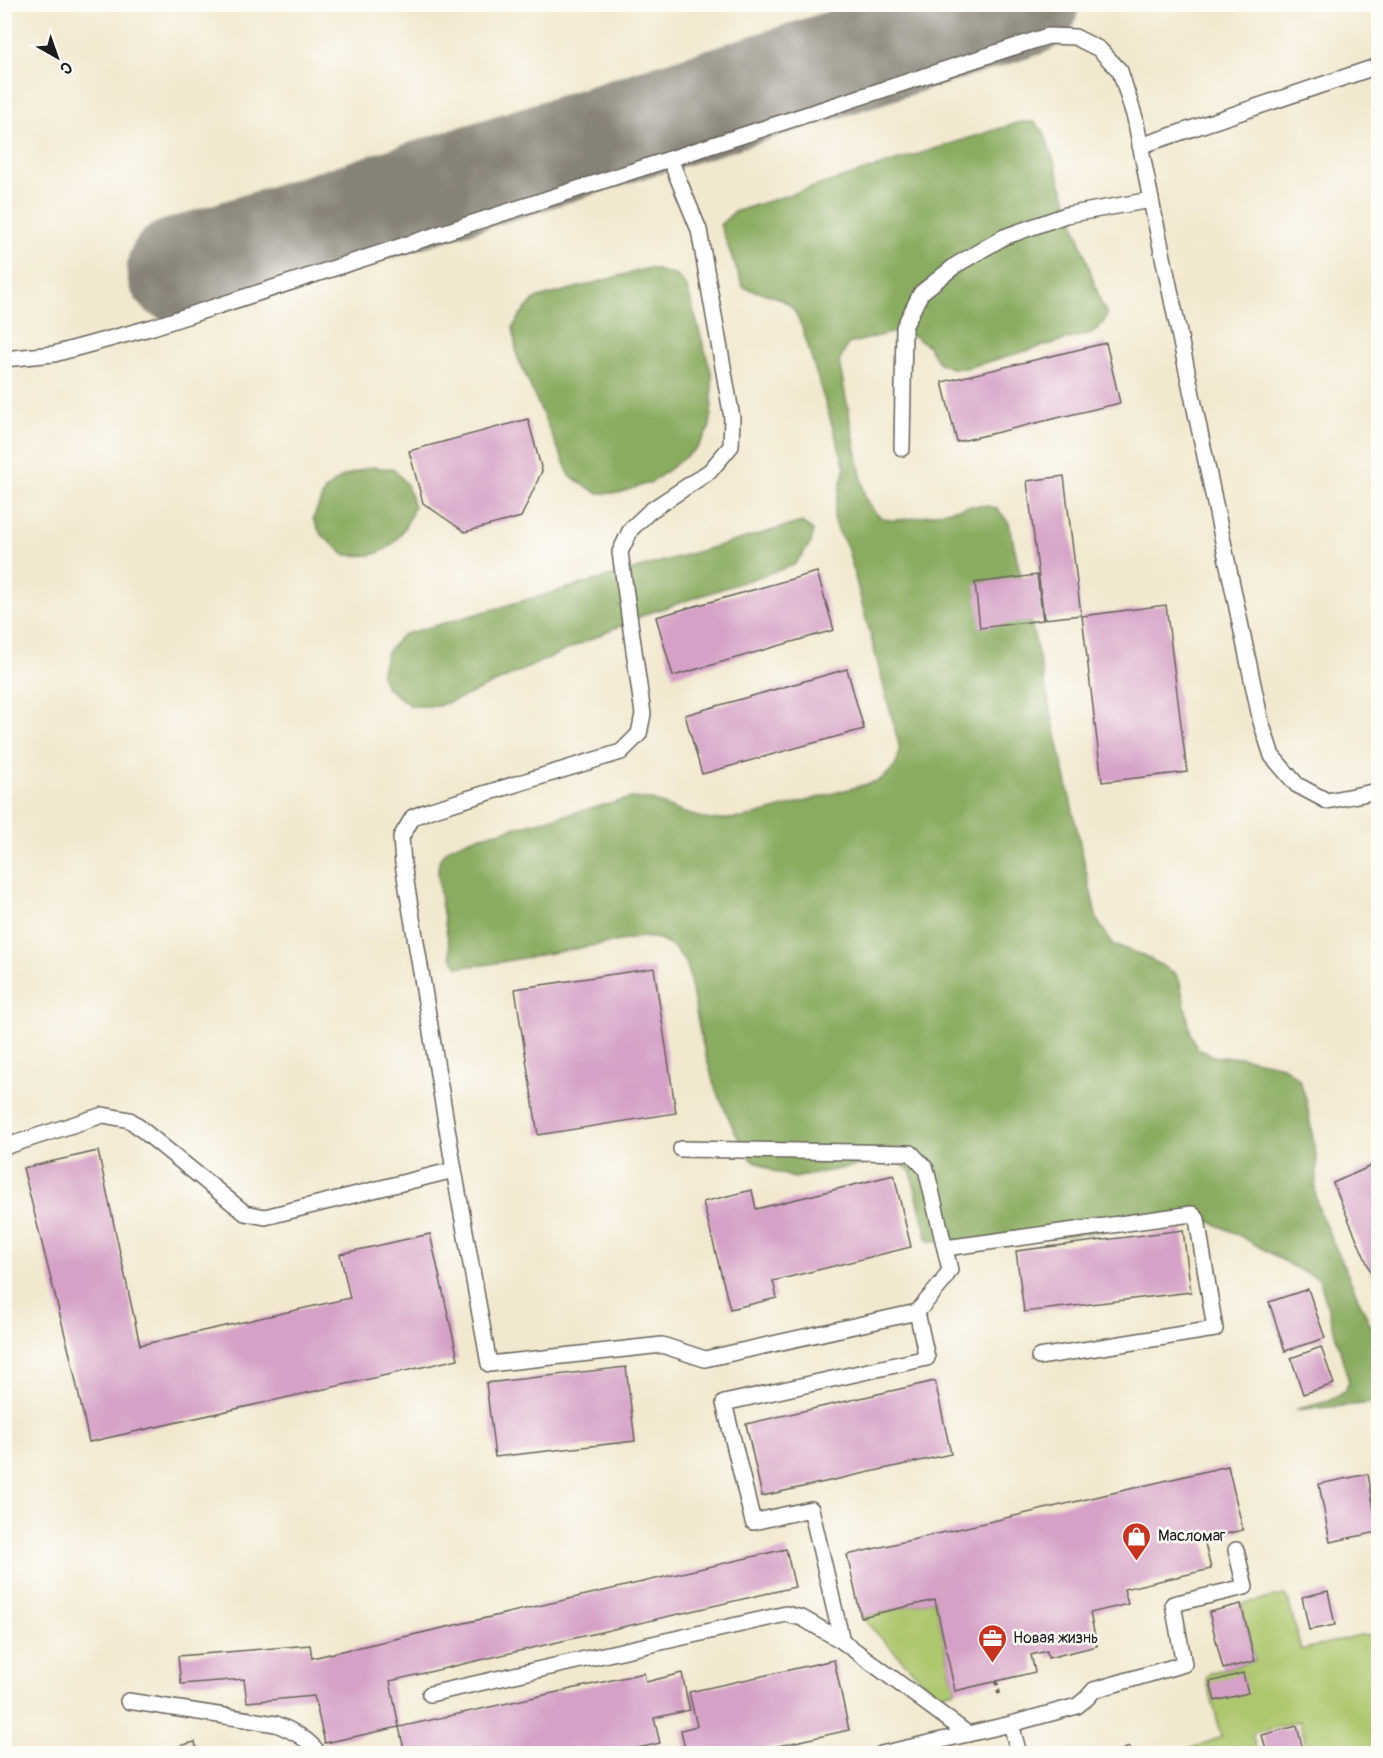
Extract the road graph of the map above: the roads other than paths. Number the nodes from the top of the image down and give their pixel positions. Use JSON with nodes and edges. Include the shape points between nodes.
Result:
{"nodes":[{"id":1,"x":1378,"y":66,"type":"edge"},
{"id":2,"x":1140,"y":146,"type":"junction"},
{"id":3,"x":670,"y":159,"type":"junction"},
{"id":4,"x":1151,"y":200,"type":"junction"},
{"id":5,"x":4,"y":359,"type":"edge"},
{"id":6,"x":902,"y":448,"type":"dead end"},
{"id":7,"x":1378,"y":791,"type":"edge"},
{"id":8,"x":4,"y":1147,"type":"edge"},
{"id":9,"x":681,"y":1149,"type":"dead end"},
{"id":10,"x":454,"y":1170,"type":"junction"},
{"id":11,"x":945,"y":1248,"type":"junction"},
{"id":12,"x":917,"y":1312,"type":"junction"},
{"id":13,"x":1039,"y":1357,"type":"dead end"},
{"id":14,"x":1236,"y":1550,"type":"dead end"},
{"id":15,"x":842,"y":1641,"type":"junction"},
{"id":16,"x":430,"y":1694,"type":"dead end"},
{"id":17,"x":128,"y":1701,"type":"dead end"},
{"id":18,"x":1011,"y":1724,"type":"junction"},
{"id":19,"x":968,"y":1734,"type":"junction"},
{"id":20,"x":320,"y":1754,"type":"edge"},
{"id":21,"x":881,"y":1754,"type":"edge"},
{"id":22,"x":1019,"y":1754,"type":"edge"}],
"edges":[{"from":1,"to":2,"type":"lane"},
{"from":2,"to":3,"type":"lane","via":[[1120,71],[1100,49],[1076,37],[1048,36]]},
{"from":2,"to":4,"type":"lane"},
{"from":3,"to":5,"type":"lane","via":[[153,327],[54,354]]},
{"from":3,"to":10,"type":"lane","via":[[699,230],[732,418],[731,446],[710,471],[650,511],[631,529],[620,552],[643,714],[639,734],[621,752],[413,817],[401,837]]},
{"from":4,"to":6,"type":"lane","via":[[1066,215],[1004,237],[956,265],[921,293],[903,327]]},
{"from":4,"to":7,"type":"lane","via":[[1261,722],[1272,756],[1297,785],[1327,801]]},
{"from":8,"to":10,"type":"lane","via":[[103,1115],[130,1120],[245,1213],[265,1217]]},
{"from":9,"to":11,"type":"lane","via":[[911,1153],[926,1169]]},
{"from":10,"to":12,"type":"lane","via":[[489,1364],[662,1345],[705,1359]]},
{"from":11,"to":12,"type":"lane","via":[[950,1270]]},
{"from":11,"to":13,"type":"lane","via":[[1194,1216],[1215,1329]]},
{"from":12,"to":15,"type":"lane","via":[[927,1358],[724,1403],[753,1522],[811,1509]]},
{"from":14,"to":18,"type":"lane","via":[[1245,1587],[1173,1604],[1184,1664],[1094,1690],[1077,1706]]},
{"from":15,"to":16,"type":"lane","via":[[786,1614]]},
{"from":15,"to":19,"type":"lane"},
{"from":17,"to":20,"type":"lane","via":[[276,1724],[295,1732]]},
{"from":18,"to":19,"type":"lane"},
{"from":18,"to":22,"type":"lane"},
{"from":19,"to":21,"type":"lane"}]}
